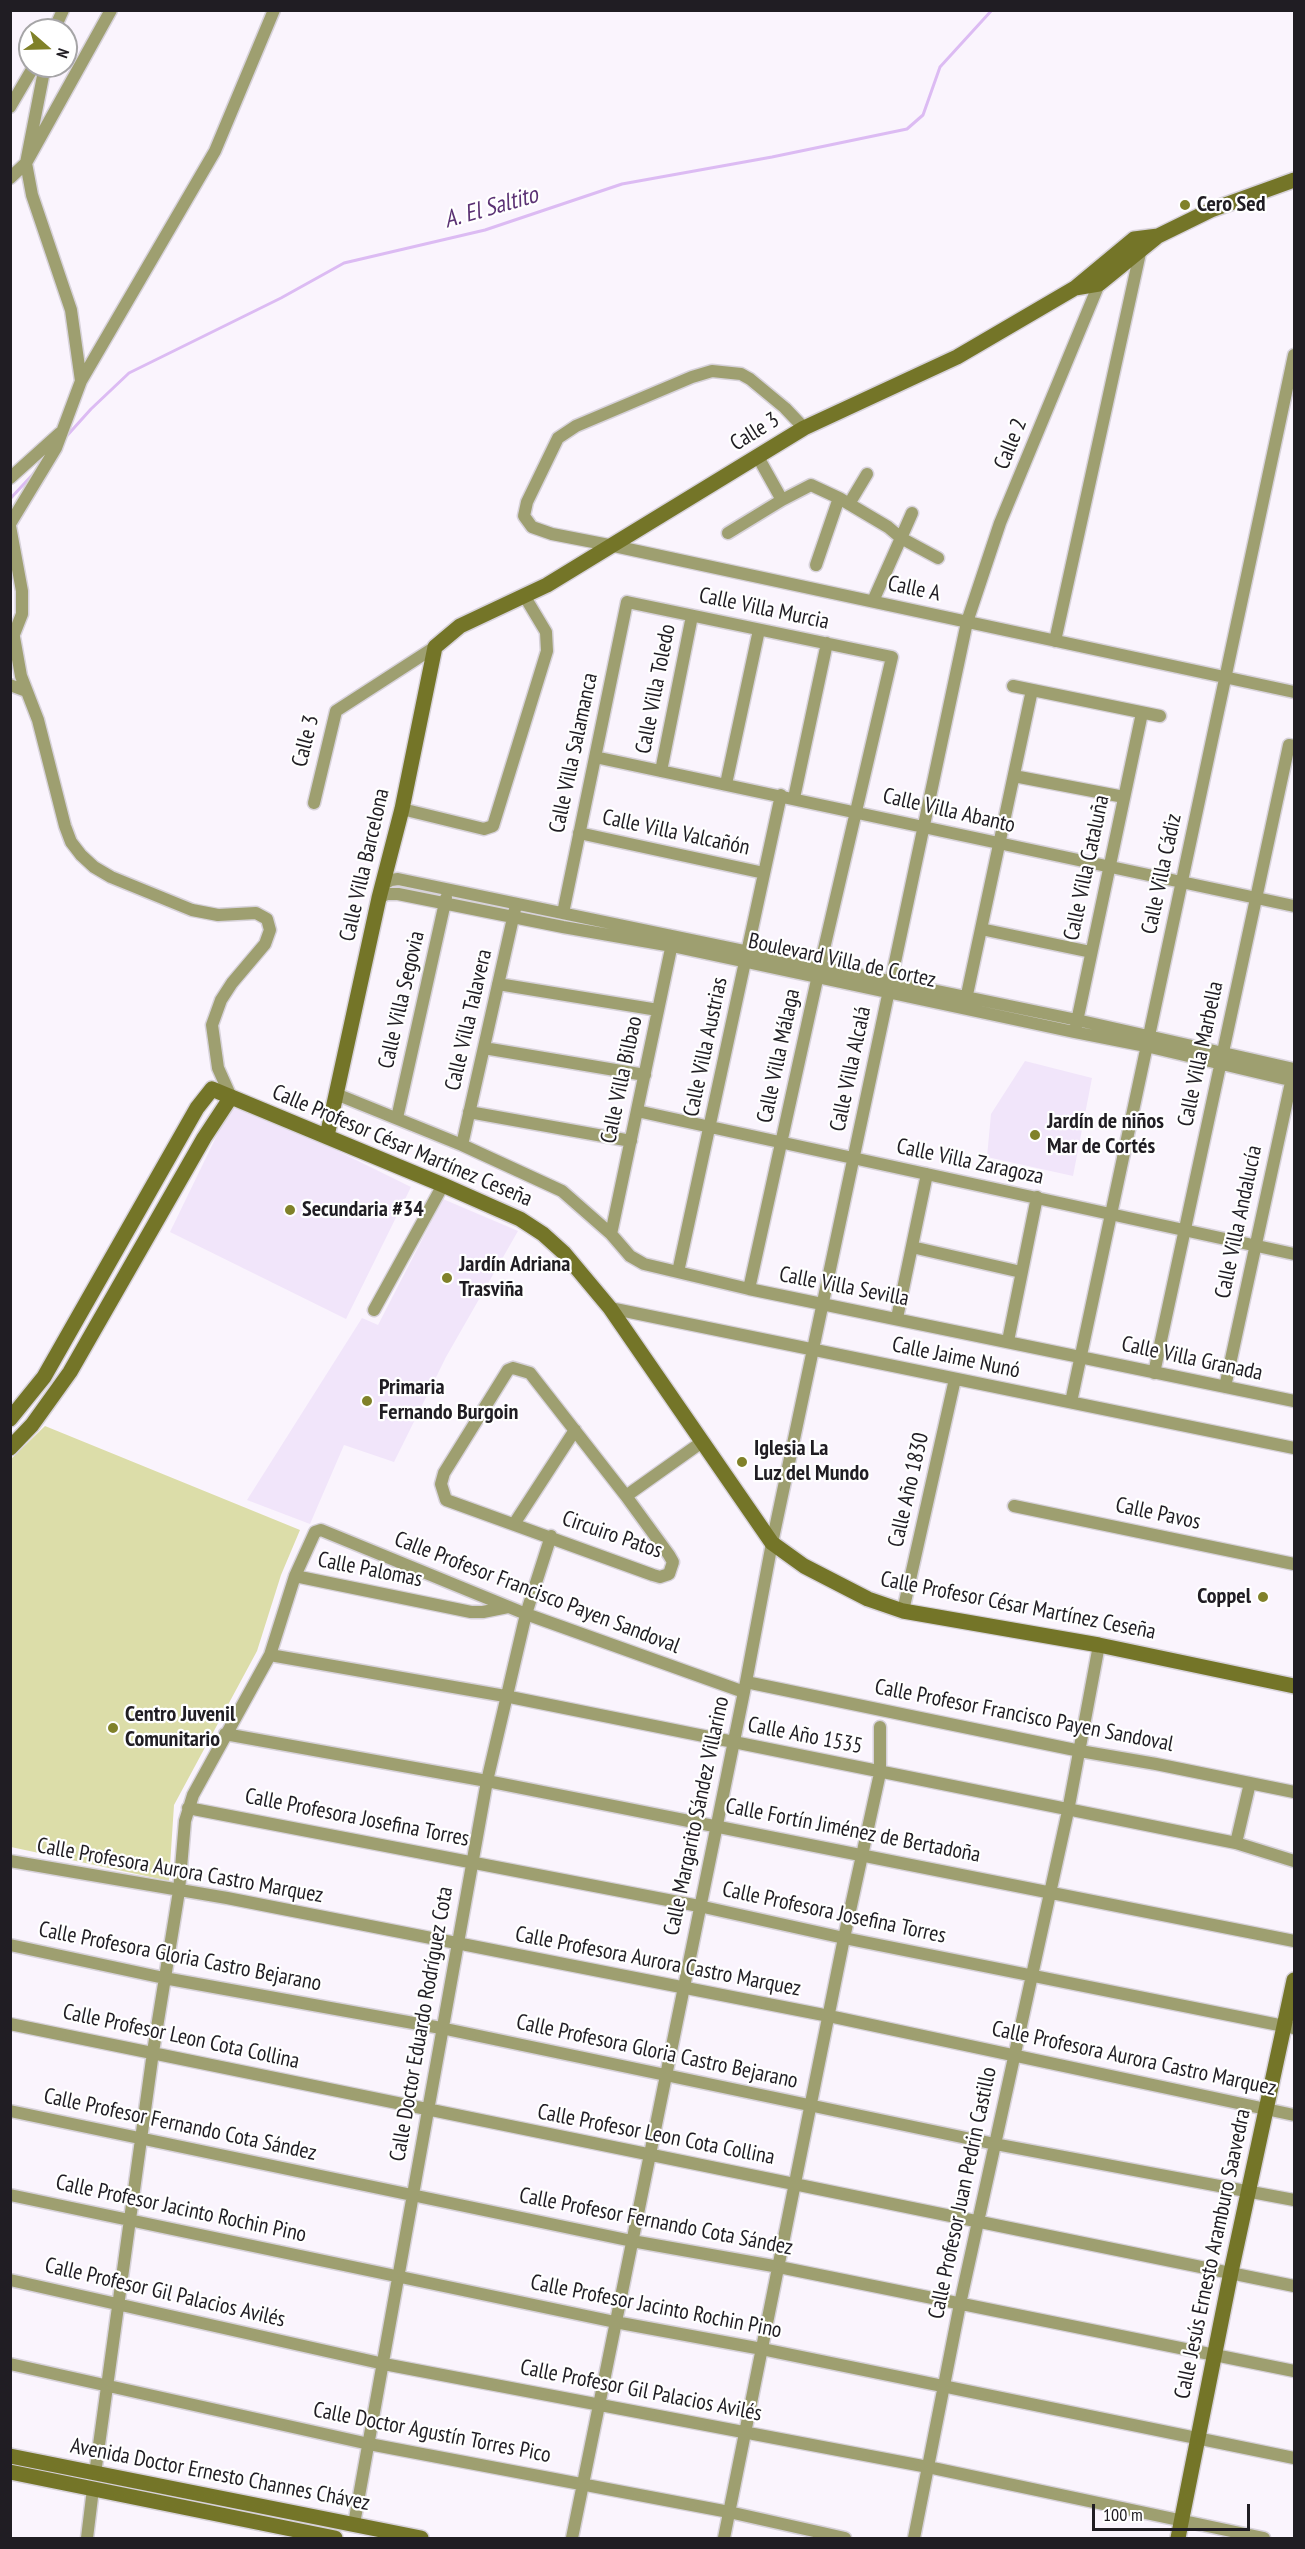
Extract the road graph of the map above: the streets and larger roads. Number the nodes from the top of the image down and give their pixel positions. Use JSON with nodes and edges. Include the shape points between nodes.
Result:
{"nodes":[{"id":1,"x":111,"y":10,"type":"edge"},
{"id":2,"x":274,"y":10,"type":"edge"},
{"id":3,"x":27,"y":78,"type":"edge"},
{"id":4,"x":43,"y":78,"type":"edge"},
{"id":5,"x":10,"y":107,"type":"edge"},
{"id":6,"x":26,"y":163,"type":"junction"},
{"id":7,"x":10,"y":178,"type":"edge"},
{"id":8,"x":1294,"y":180,"type":"edge"},
{"id":9,"x":1158,"y":236,"type":"junction"},
{"id":10,"x":1140,"y":253,"type":"junction"},
{"id":11,"x":1099,"y":284,"type":"junction"},
{"id":12,"x":1075,"y":288,"type":"junction"},
{"id":13,"x":1294,"y":355,"type":"edge"},
{"id":14,"x":81,"y":381,"type":"junction"},
{"id":15,"x":804,"y":428,"type":"junction"},
{"id":16,"x":60,"y":432,"type":"junction"},
{"id":17,"x":758,"y":457,"type":"junction"},
{"id":18,"x":867,"y":474,"type":"dead end"},
{"id":19,"x":10,"y":478,"type":"edge"},
{"id":20,"x":782,"y":500,"type":"junction"},
{"id":21,"x":844,"y":501,"type":"junction"},
{"id":22,"x":912,"y":513,"type":"dead end"},
{"id":23,"x":10,"y":525,"type":"edge"},
{"id":24,"x":728,"y":533,"type":"dead end"},
{"id":25,"x":901,"y":538,"type":"junction"},
{"id":26,"x":614,"y":546,"type":"junction"},
{"id":27,"x":938,"y":558,"type":"dead end"},
{"id":28,"x":816,"y":565,"type":"dead end"},
{"id":29,"x":525,"y":597,"type":"junction"},
{"id":30,"x":873,"y":601,"type":"junction"},
{"id":31,"x":627,"y":602,"type":"joint"},
{"id":32,"x":692,"y":616,"type":"junction"},
{"id":33,"x":967,"y":622,"type":"junction"},
{"id":34,"x":759,"y":630,"type":"junction"},
{"id":35,"x":12,"y":640,"type":"edge"},
{"id":36,"x":1055,"y":641,"type":"junction"},
{"id":37,"x":827,"y":643,"type":"junction"},
{"id":38,"x":435,"y":647,"type":"junction"},
{"id":39,"x":892,"y":657,"type":"joint"},
{"id":40,"x":1226,"y":678,"type":"junction"},
{"id":41,"x":10,"y":685,"type":"edge"},
{"id":42,"x":1014,"y":686,"type":"dead end"},
{"id":43,"x":1032,"y":690,"type":"junction"},
{"id":44,"x":26,"y":691,"type":"junction"},
{"id":45,"x":1294,"y":692,"type":"edge"},
{"id":46,"x":1142,"y":713,"type":"junction"},
{"id":47,"x":1160,"y":716,"type":"dead end"},
{"id":48,"x":1292,"y":745,"type":"edge"},
{"id":49,"x":595,"y":757,"type":"junction"},
{"id":50,"x":661,"y":771,"type":"junction"},
{"id":51,"x":1014,"y":776,"type":"junction"},
{"id":52,"x":726,"y":784,"type":"junction"},
{"id":53,"x":781,"y":795,"type":"junction"},
{"id":54,"x":1124,"y":797,"type":"junction"},
{"id":55,"x":794,"y":798,"type":"junction"},
{"id":56,"x":314,"y":803,"type":"dead end"},
{"id":57,"x":402,"y":809,"type":"junction"},
{"id":58,"x":857,"y":812,"type":"junction"},
{"id":59,"x":924,"y":826,"type":"junction"},
{"id":60,"x":579,"y":833,"type":"junction"},
{"id":61,"x":999,"y":844,"type":"junction"},
{"id":62,"x":1109,"y":867,"type":"junction"},
{"id":63,"x":764,"y":873,"type":"junction"},
{"id":64,"x":1182,"y":883,"type":"junction"},
{"id":65,"x":447,"y":891,"type":"junction"},
{"id":66,"x":381,"y":892,"type":"junction"},
{"id":67,"x":1257,"y":898,"type":"junction"},
{"id":68,"x":444,"y":904,"type":"junction"},
{"id":69,"x":1294,"y":906,"type":"edge"},
{"id":70,"x":515,"y":911,"type":"junction"},
{"id":71,"x":562,"y":913,"type":"junction"},
{"id":72,"x":981,"y":929,"type":"junction"},
{"id":73,"x":673,"y":941,"type":"junction"},
{"id":74,"x":1091,"y":952,"type":"junction"},
{"id":75,"x":747,"y":956,"type":"junction"},
{"id":76,"x":819,"y":971,"type":"junction"},
{"id":77,"x":498,"y":984,"type":"junction"},
{"id":78,"x":891,"y":988,"type":"junction"},
{"id":79,"x":965,"y":1003,"type":"junction"},
{"id":80,"x":658,"y":1010,"type":"junction"},
{"id":81,"x":1076,"y":1026,"type":"junction"},
{"id":82,"x":1148,"y":1041,"type":"junction"},
{"id":83,"x":484,"y":1048,"type":"junction"},
{"id":84,"x":1222,"y":1058,"type":"junction"},
{"id":85,"x":218,"y":1068,"type":"junction"},
{"id":86,"x":1294,"y":1073,"type":"edge"},
{"id":87,"x":645,"y":1075,"type":"junction"},
{"id":88,"x":212,"y":1089,"type":"junction"},
{"id":89,"x":336,"y":1094,"type":"junction"},
{"id":90,"x":231,"y":1097,"type":"junction"},
{"id":91,"x":637,"y":1111,"type":"junction"},
{"id":92,"x":470,"y":1112,"type":"junction"},
{"id":93,"x":397,"y":1118,"type":"junction"},
{"id":94,"x":710,"y":1127,"type":"junction"},
{"id":95,"x":327,"y":1136,"type":"junction"},
{"id":96,"x":631,"y":1141,"type":"junction"},
{"id":97,"x":782,"y":1143,"type":"junction"},
{"id":98,"x":462,"y":1145,"type":"junction"},
{"id":99,"x":853,"y":1159,"type":"junction"},
{"id":100,"x":927,"y":1174,"type":"junction"},
{"id":101,"x":443,"y":1185,"type":"junction"},
{"id":102,"x":1037,"y":1197,"type":"junction"},
{"id":103,"x":1111,"y":1213,"type":"junction"},
{"id":104,"x":1185,"y":1229,"type":"junction"},
{"id":105,"x":611,"y":1234,"type":"junction"},
{"id":106,"x":1256,"y":1245,"type":"junction"},
{"id":107,"x":912,"y":1247,"type":"junction"},
{"id":108,"x":1294,"y":1254,"type":"edge"},
{"id":109,"x":678,"y":1272,"type":"junction"},
{"id":110,"x":1022,"y":1272,"type":"junction"},
{"id":111,"x":749,"y":1289,"type":"junction"},
{"id":112,"x":93,"y":1294,"type":"junction"},
{"id":113,"x":822,"y":1304,"type":"junction"},
{"id":114,"x":110,"y":1305,"type":"junction"},
{"id":115,"x":610,"y":1308,"type":"junction"},
{"id":116,"x":374,"y":1310,"type":"dead end"},
{"id":117,"x":897,"y":1318,"type":"junction"},
{"id":118,"x":1008,"y":1341,"type":"junction"},
{"id":119,"x":813,"y":1349,"type":"junction"},
{"id":120,"x":1080,"y":1358,"type":"junction"},
{"id":121,"x":1154,"y":1373,"type":"junction"},
{"id":122,"x":955,"y":1379,"type":"junction"},
{"id":123,"x":1225,"y":1387,"type":"junction"},
{"id":124,"x":1294,"y":1401,"type":"edge"},
{"id":125,"x":1071,"y":1402,"type":"junction"},
{"id":126,"x":10,"y":1419,"type":"edge"},
{"id":127,"x":574,"y":1430,"type":"junction"},
{"id":128,"x":702,"y":1442,"type":"junction"},
{"id":129,"x":10,"y":1448,"type":"edge"},
{"id":130,"x":1294,"y":1448,"type":"edge"},
{"id":131,"x":626,"y":1496,"type":"junction"},
{"id":132,"x":1014,"y":1506,"type":"dead end"},
{"id":133,"x":514,"y":1524,"type":"junction"},
{"id":134,"x":551,"y":1536,"type":"junction"},
{"id":135,"x":772,"y":1543,"type":"junction"},
{"id":136,"x":1294,"y":1564,"type":"edge"},
{"id":137,"x":295,"y":1576,"type":"junction"},
{"id":138,"x":508,"y":1606,"type":"junction"},
{"id":139,"x":903,"y":1611,"type":"junction"},
{"id":140,"x":526,"y":1614,"type":"junction"},
{"id":141,"x":1099,"y":1645,"type":"junction"},
{"id":142,"x":270,"y":1655,"type":"junction"},
{"id":143,"x":1294,"y":1686,"type":"edge"},
{"id":144,"x":745,"y":1687,"type":"junction"},
{"id":145,"x":505,"y":1696,"type":"junction"},
{"id":146,"x":880,"y":1727,"type":"dead end"},
{"id":147,"x":225,"y":1734,"type":"junction"},
{"id":148,"x":732,"y":1743,"type":"junction"},
{"id":149,"x":1080,"y":1751,"type":"junction"},
{"id":150,"x":880,"y":1773,"type":"junction"},
{"id":151,"x":487,"y":1781,"type":"junction"},
{"id":152,"x":1250,"y":1783,"type":"junction"},
{"id":153,"x":1294,"y":1792,"type":"edge"},
{"id":154,"x":188,"y":1808,"type":"junction"},
{"id":155,"x":1068,"y":1811,"type":"junction"},
{"id":156,"x":717,"y":1826,"type":"junction"},
{"id":157,"x":1236,"y":1843,"type":"junction"},
{"id":158,"x":864,"y":1854,"type":"junction"},
{"id":159,"x":10,"y":1861,"type":"edge"},
{"id":160,"x":472,"y":1861,"type":"junction"},
{"id":161,"x":1294,"y":1861,"type":"edge"},
{"id":162,"x":178,"y":1891,"type":"junction"},
{"id":163,"x":1049,"y":1891,"type":"junction"},
{"id":164,"x":699,"y":1906,"type":"junction"},
{"id":165,"x":844,"y":1938,"type":"junction"},
{"id":166,"x":1294,"y":1941,"type":"edge"},
{"id":167,"x":10,"y":1944,"type":"edge"},
{"id":168,"x":459,"y":1944,"type":"junction"},
{"id":169,"x":1032,"y":1976,"type":"junction"},
{"id":170,"x":164,"y":1978,"type":"junction"},
{"id":171,"x":1294,"y":1980,"type":"edge"},
{"id":172,"x":683,"y":1989,"type":"junction"},
{"id":173,"x":829,"y":2016,"type":"junction"},
{"id":174,"x":10,"y":2024,"type":"edge"},
{"id":175,"x":1289,"y":2027,"type":"edge"},
{"id":176,"x":441,"y":2028,"type":"junction"},
{"id":177,"x":153,"y":2052,"type":"junction"},
{"id":178,"x":1015,"y":2054,"type":"junction"},
{"id":179,"x":665,"y":2074,"type":"junction"},
{"id":180,"x":812,"y":2105,"type":"junction"},
{"id":181,"x":1266,"y":2109,"type":"junction"},
{"id":182,"x":427,"y":2110,"type":"junction"},
{"id":183,"x":10,"y":2111,"type":"edge"},
{"id":184,"x":1294,"y":2115,"type":"edge"},
{"id":185,"x":142,"y":2139,"type":"junction"},
{"id":186,"x":995,"y":2144,"type":"junction"},
{"id":187,"x":650,"y":2155,"type":"junction"},
{"id":188,"x":796,"y":2185,"type":"junction"},
{"id":189,"x":1249,"y":2191,"type":"junction"},
{"id":190,"x":10,"y":2195,"type":"edge"},
{"id":191,"x":413,"y":2196,"type":"junction"},
{"id":192,"x":1294,"y":2200,"type":"edge"},
{"id":193,"x":130,"y":2219,"type":"junction"},
{"id":194,"x":978,"y":2221,"type":"junction"},
{"id":195,"x":632,"y":2241,"type":"junction"},
{"id":196,"x":779,"y":2267,"type":"junction"},
{"id":197,"x":1231,"y":2272,"type":"junction"},
{"id":198,"x":399,"y":2277,"type":"junction"},
{"id":199,"x":10,"y":2280,"type":"edge"},
{"id":200,"x":1294,"y":2286,"type":"edge"},
{"id":201,"x":119,"y":2302,"type":"junction"},
{"id":202,"x":960,"y":2304,"type":"junction"},
{"id":203,"x":615,"y":2322,"type":"junction"},
{"id":204,"x":762,"y":2349,"type":"junction"},
{"id":205,"x":1215,"y":2355,"type":"junction"},
{"id":206,"x":10,"y":2364,"type":"edge"},
{"id":207,"x":384,"y":2364,"type":"junction"},
{"id":208,"x":1294,"y":2371,"type":"edge"},
{"id":209,"x":107,"y":2384,"type":"junction"},
{"id":210,"x":944,"y":2385,"type":"junction"},
{"id":211,"x":599,"y":2404,"type":"junction"},
{"id":212,"x":745,"y":2433,"type":"junction"},
{"id":213,"x":1198,"y":2437,"type":"junction"},
{"id":214,"x":369,"y":2444,"type":"junction"},
{"id":215,"x":10,"y":2456,"type":"edge"},
{"id":216,"x":1294,"y":2458,"type":"edge"},
{"id":217,"x":928,"y":2467,"type":"junction"},
{"id":218,"x":10,"y":2472,"type":"edge"},
{"id":219,"x":94,"y":2481,"type":"junction"},
{"id":220,"x":582,"y":2485,"type":"junction"},
{"id":221,"x":729,"y":2512,"type":"junction"},
{"id":222,"x":1180,"y":2522,"type":"junction"},
{"id":223,"x":354,"y":2524,"type":"junction"},
{"id":224,"x":87,"y":2538,"type":"edge"},
{"id":225,"x":335,"y":2538,"type":"edge"},
{"id":226,"x":421,"y":2538,"type":"edge"},
{"id":227,"x":572,"y":2538,"type":"edge"},
{"id":228,"x":724,"y":2538,"type":"edge"},
{"id":229,"x":845,"y":2538,"type":"edge"},
{"id":230,"x":914,"y":2538,"type":"edge"},
{"id":231,"x":1178,"y":2538,"type":"edge"},
{"id":232,"x":1264,"y":2538,"type":"edge"}],
"edges":[{"from":1,"to":6,"type":"street"},
{"from":2,"to":14,"type":"street","via":[[215,151]]},
{"from":3,"to":5,"type":"street"},
{"from":4,"to":6,"type":"street"},
{"from":6,"to":7,"type":"street"},
{"from":6,"to":14,"type":"street","via":[[32,195],[71,310]]},
{"from":8,"to":9,"type":"street","name":"Calle 3","via":[[1210,210]]},
{"from":9,"to":10,"type":"street"},
{"from":9,"to":12,"type":"street","name":"Calle 3","via":[[1134,239]]},
{"from":10,"to":11,"type":"street"},
{"from":10,"to":36,"type":"street"},
{"from":11,"to":12,"type":"street"},
{"from":11,"to":33,"type":"street","name":"Calle 2","via":[[1000,523]]},
{"from":12,"to":15,"type":"street","name":"Calle 3","via":[[957,357]]},
{"from":13,"to":40,"type":"street","name":"Calle Villa Cádiz"},
{"from":14,"to":16,"type":"street"},
{"from":15,"to":17,"type":"street","name":"Calle 3"},
{"from":15,"to":26,"type":"street","name":"Calle A","via":[[750,379],[741,374],[712,371],[576,426],[558,438],[524,516],[532,527],[552,534]]},
{"from":16,"to":19,"type":"street"},
{"from":16,"to":23,"type":"street","via":[[56,448]]},
{"from":17,"to":20,"type":"street"},
{"from":17,"to":26,"type":"street","name":"Calle 3"},
{"from":18,"to":21,"type":"street"},
{"from":20,"to":21,"type":"street","via":[[811,485]]},
{"from":20,"to":24,"type":"street"},
{"from":21,"to":25,"type":"street"},
{"from":21,"to":28,"type":"street"},
{"from":22,"to":25,"type":"street"},
{"from":23,"to":35,"type":"street","via":[[22,591],[22,614]]},
{"from":25,"to":27,"type":"street"},
{"from":25,"to":30,"type":"street"},
{"from":26,"to":29,"type":"street","name":"Calle 3"},
{"from":26,"to":30,"type":"street","name":"Calle A"},
{"from":29,"to":38,"type":"street","name":"Calle 3","via":[[460,626]]},
{"from":29,"to":57,"type":"street","via":[[546,632],[547,651],[493,826],[483,829]]},
{"from":30,"to":33,"type":"street","name":"Calle A"},
{"from":31,"to":32,"type":"street","name":"Calle Villa Murcia"},
{"from":31,"to":49,"type":"street","name":"Calle Villa Salamanca"},
{"from":32,"to":34,"type":"street","name":"Calle Villa Murcia"},
{"from":32,"to":50,"type":"street","name":"Calle Villa Toledo"},
{"from":33,"to":36,"type":"street","name":"Calle A"},
{"from":33,"to":59,"type":"street","name":"Calle Villa Alcalá"},
{"from":34,"to":37,"type":"street","name":"Calle Villa Murcia"},
{"from":34,"to":52,"type":"street"},
{"from":35,"to":44,"type":"street"},
{"from":36,"to":40,"type":"street","name":"Calle A"},
{"from":37,"to":39,"type":"street","name":"Calle Villa Murcia"},
{"from":37,"to":55,"type":"street"},
{"from":38,"to":56,"type":"street","name":"Calle 3","via":[[336,711]]},
{"from":38,"to":57,"type":"street","name":"Calle Villa Barcelona"},
{"from":39,"to":58,"type":"street","name":"Calle Villa Málaga"},
{"from":40,"to":45,"type":"street","name":"Calle A"},
{"from":40,"to":64,"type":"street","name":"Calle Villa Cádiz"},
{"from":41,"to":44,"type":"street"},
{"from":42,"to":43,"type":"street"},
{"from":43,"to":46,"type":"street"},
{"from":43,"to":51,"type":"street"},
{"from":44,"to":85,"type":"street","via":[[45,743],[70,842],[88,861],[111,877],[192,910],[218,915],[256,913],[267,919],[270,930],[265,944],[232,983],[214,1015],[212,1037]]},
{"from":46,"to":47,"type":"street"},
{"from":46,"to":54,"type":"street","name":"Calle Villa Cataluña"},
{"from":48,"to":67,"type":"street","name":"Calle Villa Marbella"},
{"from":49,"to":50,"type":"street","name":"Calle Villa Abanto"},
{"from":49,"to":60,"type":"street","name":"Calle Villa Salamanca"},
{"from":50,"to":52,"type":"street","name":"Calle Villa Abanto"},
{"from":51,"to":54,"type":"street"},
{"from":51,"to":61,"type":"street"},
{"from":52,"to":53,"type":"street","name":"Calle Villa Abanto"},
{"from":53,"to":55,"type":"street","name":"Calle Villa Abanto"},
{"from":53,"to":63,"type":"street","name":"Calle Villa Austrias"},
{"from":54,"to":62,"type":"street","name":"Calle Villa Cataluña"},
{"from":55,"to":58,"type":"street","name":"Calle Villa Abanto"},
{"from":57,"to":66,"type":"street","name":"Calle Villa Barcelona"},
{"from":58,"to":59,"type":"street","name":"Calle Villa Abanto"},
{"from":58,"to":76,"type":"street","name":"Calle Villa Málaga"},
{"from":59,"to":61,"type":"street","name":"Calle Villa Abanto"},
{"from":59,"to":78,"type":"street","name":"Calle Villa Alcalá"},
{"from":60,"to":63,"type":"street","name":"Calle Villa Valcañón"},
{"from":60,"to":71,"type":"street","name":"Calle Villa Salamanca"},
{"from":61,"to":62,"type":"street","name":"Calle Villa Abanto"},
{"from":61,"to":72,"type":"street"},
{"from":62,"to":64,"type":"street","name":"Calle Villa Abanto"},
{"from":62,"to":74,"type":"street","name":"Calle Villa Cataluña"},
{"from":63,"to":75,"type":"street","name":"Calle Villa Austrias"},
{"from":64,"to":67,"type":"street","name":"Calle Villa Abanto"},
{"from":64,"to":82,"type":"street","name":"Calle Villa Cádiz"},
{"from":65,"to":66,"type":"street","name":"Boulevard Villa de Cortez","via":[[398,879],[391,880]]},
{"from":65,"to":68,"type":"street","name":"Calle Villa Segovia"},
{"from":65,"to":70,"type":"street","name":"Boulevard Villa de Cortez"},
{"from":66,"to":68,"type":"street","name":"Boulevard Villa de Cortez"},
{"from":66,"to":89,"type":"street","name":"Calle Villa Barcelona"},
{"from":67,"to":69,"type":"street","name":"Calle Villa Abanto"},
{"from":67,"to":84,"type":"street","name":"Calle Villa Marbella"},
{"from":68,"to":70,"type":"street","name":"Boulevard Villa de Cortez"},
{"from":68,"to":93,"type":"street","name":"Calle Villa Segovia"},
{"from":70,"to":71,"type":"street","name":"Boulevard Villa de Cortez"},
{"from":70,"to":73,"type":"street","name":"Boulevard Villa de Cortez"},
{"from":70,"to":77,"type":"street","name":"Calle Villa Talavera"},
{"from":71,"to":73,"type":"street","name":"Boulevard Villa de Cortez"},
{"from":72,"to":74,"type":"street"},
{"from":72,"to":79,"type":"street"},
{"from":73,"to":75,"type":"street","name":"Boulevard Villa de Cortez"},
{"from":73,"to":80,"type":"street","name":"Calle Villa Bilbao"},
{"from":74,"to":81,"type":"street","name":"Calle Villa Cataluña"},
{"from":75,"to":76,"type":"street","name":"Boulevard Villa de Cortez"},
{"from":75,"to":94,"type":"street","name":"Calle Villa Austrias"},
{"from":76,"to":78,"type":"street","name":"Boulevard Villa de Cortez"},
{"from":76,"to":97,"type":"street","name":"Calle Villa Málaga"},
{"from":77,"to":80,"type":"street"},
{"from":77,"to":83,"type":"street","name":"Calle Villa Talavera"},
{"from":78,"to":79,"type":"street","name":"Boulevard Villa de Cortez"},
{"from":78,"to":99,"type":"street","name":"Calle Villa Alcalá"},
{"from":79,"to":81,"type":"street","name":"Boulevard Villa de Cortez"},
{"from":80,"to":87,"type":"street","name":"Calle Villa Bilbao"},
{"from":81,"to":82,"type":"street","name":"Boulevard Villa de Cortez"},
{"from":82,"to":84,"type":"street","name":"Boulevard Villa de Cortez"},
{"from":82,"to":103,"type":"street","name":"Calle Villa Cádiz"},
{"from":83,"to":87,"type":"street"},
{"from":83,"to":92,"type":"street","name":"Calle Villa Talavera"},
{"from":84,"to":86,"type":"street","name":"Boulevard Villa de Cortez"},
{"from":84,"to":104,"type":"street","name":"Calle Villa Marbella"},
{"from":85,"to":88,"type":"street"},
{"from":85,"to":90,"type":"street"},
{"from":86,"to":106,"type":"street","name":"Calle Villa Andalucía"},
{"from":87,"to":91,"type":"street","name":"Calle Villa Bilbao"},
{"from":88,"to":90,"type":"street","name":"Calle Profesor César Martínez Ceseña"},
{"from":88,"to":112,"type":"street","via":[[197,1108]]},
{"from":89,"to":93,"type":"street"},
{"from":89,"to":95,"type":"street","name":"Calle Villa Barcelona"},
{"from":90,"to":95,"type":"street","name":"Calle Profesor César Martínez Ceseña"},
{"from":90,"to":114,"type":"street"},
{"from":91,"to":94,"type":"street","name":"Calle Villa Zaragoza"},
{"from":91,"to":96,"type":"street","name":"Calle Villa Bilbao"},
{"from":92,"to":96,"type":"street"},
{"from":92,"to":98,"type":"street","name":"Calle Villa Talavera"},
{"from":93,"to":98,"type":"street"},
{"from":94,"to":97,"type":"street","name":"Calle Villa Zaragoza"},
{"from":94,"to":109,"type":"street","name":"Calle Villa Austrias"},
{"from":95,"to":101,"type":"street","name":"Calle Profesor César Martínez Ceseña"},
{"from":96,"to":105,"type":"street","name":"Calle Villa Bilbao"},
{"from":97,"to":99,"type":"street","name":"Calle Villa Zaragoza"},
{"from":97,"to":111,"type":"street","name":"Calle Villa Málaga"},
{"from":98,"to":105,"type":"street","via":[[561,1191]]},
{"from":99,"to":100,"type":"street","name":"Calle Villa Zaragoza"},
{"from":99,"to":113,"type":"street","name":"Calle Villa Alcalá"},
{"from":100,"to":102,"type":"street","name":"Calle Villa Zaragoza"},
{"from":100,"to":107,"type":"street"},
{"from":101,"to":115,"type":"street","name":"Calle Profesor César Martínez Ceseña","via":[[520,1219],[543,1234]]},
{"from":101,"to":116,"type":"street"},
{"from":102,"to":103,"type":"street","name":"Calle Villa Zaragoza"},
{"from":102,"to":110,"type":"street"},
{"from":103,"to":104,"type":"street","name":"Calle Villa Zaragoza"},
{"from":103,"to":120,"type":"street","name":"Calle Villa Cádiz"},
{"from":104,"to":106,"type":"street","name":"Calle Villa Zaragoza"},
{"from":104,"to":121,"type":"street","name":"Calle Villa Marbella"},
{"from":105,"to":109,"type":"street","name":"Calle Villa Sevilla","via":[[637,1261]]},
{"from":106,"to":108,"type":"street","name":"Calle Villa Zaragoza"},
{"from":106,"to":123,"type":"street","name":"Calle Villa Andalucía"},
{"from":107,"to":110,"type":"street"},
{"from":107,"to":117,"type":"street"},
{"from":109,"to":111,"type":"street","name":"Calle Villa Sevilla"},
{"from":110,"to":118,"type":"street"},
{"from":111,"to":113,"type":"street","name":"Calle Villa Sevilla"},
{"from":112,"to":114,"type":"street"},
{"from":112,"to":126,"type":"street","via":[[44,1377]]},
{"from":113,"to":117,"type":"street","name":"Calle Villa Sevilla"},
{"from":113,"to":119,"type":"street","name":"Calle Villa Alcalá"},
{"from":114,"to":129,"type":"street","via":[[52,1399]]},
{"from":115,"to":119,"type":"street","name":"Calle Jaime Nunó"},
{"from":115,"to":128,"type":"street","name":"Calle Profesor César Martínez Ceseña"},
{"from":117,"to":118,"type":"street","name":"Calle Villa Sevilla"},
{"from":118,"to":120,"type":"street","name":"Calle Villa Sevilla"},
{"from":119,"to":122,"type":"street","name":"Calle Jaime Nunó"},
{"from":119,"to":135,"type":"street","name":"Calle Margarito Sández Villarino"},
{"from":120,"to":121,"type":"street","name":"Calle Villa Granada"},
{"from":120,"to":125,"type":"street","name":"Calle Villa Cádiz"},
{"from":121,"to":123,"type":"street","name":"Calle Villa Granada"},
{"from":122,"to":125,"type":"street","name":"Calle Jaime Nunó"},
{"from":122,"to":139,"type":"street","name":"Calle Año 1830"},
{"from":123,"to":124,"type":"street","name":"Calle Villa Granada"},
{"from":125,"to":130,"type":"street","name":"Calle Jaime Nunó"},
{"from":127,"to":131,"type":"street","name":"Circuiro Patos"},
{"from":127,"to":133,"type":"street"},
{"from":127,"to":133,"type":"street","name":"Circuiro Patos","via":[[530,1373],[520,1368],[508,1370],[441,1484],[446,1500]]},
{"from":128,"to":131,"type":"street"},
{"from":128,"to":135,"type":"street","name":"Calle Profesor César Martínez Ceseña"},
{"from":131,"to":134,"type":"street","name":"Circuiro Patos","via":[[673,1562],[669,1574],[653,1575]]},
{"from":132,"to":136,"type":"street","name":"Calle Pavos"},
{"from":133,"to":134,"type":"street","name":"Circuiro Patos"},
{"from":134,"to":140,"type":"street","name":"Calle Doctor Eduardo Rodríguez Cota"},
{"from":135,"to":139,"type":"street","name":"Calle Profesor César Martínez Ceseña","via":[[837,1585]]},
{"from":135,"to":144,"type":"street","name":"Calle Margarito Sández Villarino"},
{"from":137,"to":138,"type":"street","name":"Calle Palomas","via":[[471,1612]]},
{"from":137,"to":138,"type":"street","name":"Calle Profesor Francisco Payen Sandoval","via":[[317,1530]]},
{"from":137,"to":142,"type":"street"},
{"from":138,"to":140,"type":"street","name":"Calle Profesor Francisco Payen Sandoval"},
{"from":139,"to":141,"type":"street","name":"Calle Profesor César Martínez Ceseña"},
{"from":140,"to":144,"type":"street","name":"Calle Profesor Francisco Payen Sandoval"},
{"from":140,"to":145,"type":"street","name":"Calle Doctor Eduardo Rodríguez Cota"},
{"from":141,"to":143,"type":"street","name":"Calle Profesor César Martínez Ceseña"},
{"from":141,"to":149,"type":"street","name":"Calle Profesor Juan Pedrin Castillo"},
{"from":142,"to":145,"type":"street","name":"Calle Año 1535"},
{"from":142,"to":147,"type":"street"},
{"from":144,"to":148,"type":"street","name":"Calle Margarito Sández Villarino"},
{"from":144,"to":149,"type":"street","name":"Calle Profesor Francisco Payen Sandoval"},
{"from":145,"to":148,"type":"street","name":"Calle Año 1535"},
{"from":145,"to":151,"type":"street","name":"Calle Doctor Eduardo Rodríguez Cota"},
{"from":146,"to":150,"type":"street"},
{"from":147,"to":151,"type":"street","name":"Calle Fortín Jiménez de Bertadoña"},
{"from":147,"to":154,"type":"street"},
{"from":148,"to":150,"type":"street","name":"Calle Año 1535"},
{"from":148,"to":156,"type":"street","name":"Calle Margarito Sández Villarino"},
{"from":149,"to":152,"type":"street","name":"Calle Profesor Francisco Payen Sandoval"},
{"from":149,"to":155,"type":"street","name":"Calle Profesor Juan Pedrin Castillo"},
{"from":150,"to":155,"type":"street","name":"Calle Año 1535"},
{"from":150,"to":158,"type":"street"},
{"from":151,"to":156,"type":"street","name":"Calle Fortín Jiménez de Bertadoña"},
{"from":151,"to":160,"type":"street","name":"Calle Doctor Eduardo Rodríguez Cota"},
{"from":152,"to":153,"type":"street","name":"Calle Profesor Francisco Payen Sandoval"},
{"from":152,"to":157,"type":"street"},
{"from":154,"to":160,"type":"street","name":"Calle Profesora Josefina Torres"},
{"from":154,"to":162,"type":"street"},
{"from":155,"to":157,"type":"street","name":"Calle Año 1535"},
{"from":155,"to":163,"type":"street","name":"Calle Profesor Juan Pedrin Castillo"},
{"from":156,"to":158,"type":"street","name":"Calle Fortín Jiménez de Bertadoña"},
{"from":156,"to":164,"type":"street","name":"Calle Margarito Sández Villarino"},
{"from":157,"to":161,"type":"street","name":"Calle Año 1535"},
{"from":158,"to":163,"type":"street","name":"Calle Fortín Jiménez de Bertadoña"},
{"from":158,"to":165,"type":"street"},
{"from":159,"to":162,"type":"street","name":"Calle Profesora Aurora Castro Marquez"},
{"from":160,"to":164,"type":"street","name":"Calle Profesora Josefina Torres"},
{"from":160,"to":168,"type":"street","name":"Calle Doctor Eduardo Rodríguez Cota"},
{"from":162,"to":168,"type":"street","name":"Calle Profesora Aurora Castro Marquez"},
{"from":162,"to":170,"type":"street"},
{"from":163,"to":166,"type":"street","name":"Calle Fortín Jiménez de Bertadoña"},
{"from":163,"to":169,"type":"street","name":"Calle Profesor Juan Pedrin Castillo"},
{"from":164,"to":165,"type":"street","name":"Calle Profesora Josefina Torres"},
{"from":164,"to":172,"type":"street","name":"Calle Margarito Sández Villarino"},
{"from":165,"to":169,"type":"street","name":"Calle Profesora Josefina Torres"},
{"from":165,"to":173,"type":"street"},
{"from":167,"to":170,"type":"street","name":"Calle Profesora Gloria Castro Bejarano"},
{"from":168,"to":172,"type":"street","name":"Calle Profesora Aurora Castro Marquez"},
{"from":168,"to":176,"type":"street","name":"Calle Doctor Eduardo Rodríguez Cota"},
{"from":169,"to":175,"type":"street","name":"Calle Profesora Josefina Torres"},
{"from":169,"to":178,"type":"street","name":"Calle Profesor Juan Pedrin Castillo"},
{"from":170,"to":176,"type":"street","name":"Calle Profesora Gloria Castro Bejarano"},
{"from":170,"to":177,"type":"street"},
{"from":171,"to":175,"type":"street","name":"Calle Jesús Ernesto Aramburo Saavedra"},
{"from":172,"to":173,"type":"street","name":"Calle Profesora Aurora Castro Marquez"},
{"from":172,"to":179,"type":"street","name":"Calle Margarito Sández Villarino"},
{"from":173,"to":178,"type":"street","name":"Calle Profesora Aurora Castro Marquez"},
{"from":173,"to":180,"type":"street"},
{"from":174,"to":177,"type":"street","name":"Calle Profesor Leon Cota Collina"},
{"from":175,"to":181,"type":"street","name":"Calle Jesús Ernesto Aramburo Saavedra"},
{"from":176,"to":179,"type":"street","name":"Calle Profesora Gloria Castro Bejarano"},
{"from":176,"to":182,"type":"street","name":"Calle Doctor Eduardo Rodríguez Cota"},
{"from":177,"to":182,"type":"street","name":"Calle Profesor Leon Cota Collina"},
{"from":177,"to":185,"type":"street"},
{"from":178,"to":181,"type":"street","name":"Calle Profesora Aurora Castro Marquez"},
{"from":178,"to":186,"type":"street","name":"Calle Profesor Juan Pedrin Castillo"},
{"from":179,"to":180,"type":"street","name":"Calle Profesora Gloria Castro Bejarano"},
{"from":179,"to":187,"type":"street","name":"Calle Margarito Sández Villarino"},
{"from":180,"to":186,"type":"street","name":"Calle Profesora Gloria Castro Bejarano"},
{"from":180,"to":188,"type":"street"},
{"from":181,"to":184,"type":"street","name":"Calle Profesora Aurora Castro Marquez"},
{"from":181,"to":189,"type":"street","name":"Calle Jesús Ernesto Aramburo Saavedra"},
{"from":182,"to":187,"type":"street","name":"Calle Profesor Leon Cota Collina"},
{"from":182,"to":191,"type":"street","name":"Calle Doctor Eduardo Rodríguez Cota"},
{"from":183,"to":185,"type":"street","name":"Calle Profesor Fernando Cota Sández"},
{"from":185,"to":191,"type":"street","name":"Calle Profesor Fernando Cota Sández"},
{"from":185,"to":193,"type":"street"},
{"from":186,"to":189,"type":"street","name":"Calle Profesora Gloria Castro Bejarano"},
{"from":186,"to":194,"type":"street","name":"Calle Profesor Juan Pedrin Castillo"},
{"from":187,"to":188,"type":"street","name":"Calle Profesor Leon Cota Collina"},
{"from":187,"to":195,"type":"street","name":"Calle Margarito Sández Villarino"},
{"from":188,"to":194,"type":"street","name":"Calle Profesor Leon Cota Collina"},
{"from":188,"to":196,"type":"street"},
{"from":189,"to":192,"type":"street","name":"Calle Profesora Gloria Castro Bejarano"},
{"from":189,"to":197,"type":"street","name":"Calle Jesús Ernesto Aramburo Saavedra"},
{"from":190,"to":193,"type":"street","name":"Calle Profesor Jacinto Rochin Pino"},
{"from":191,"to":195,"type":"street","name":"Calle Profesor Fernando Cota Sández"},
{"from":191,"to":198,"type":"street","name":"Calle Doctor Eduardo Rodríguez Cota"},
{"from":193,"to":198,"type":"street","name":"Calle Profesor Jacinto Rochin Pino"},
{"from":193,"to":201,"type":"street"},
{"from":194,"to":197,"type":"street","name":"Calle Profesor Leon Cota Collina"},
{"from":194,"to":202,"type":"street","name":"Calle Profesor Juan Pedrin Castillo"},
{"from":195,"to":196,"type":"street","name":"Calle Profesor Fernando Cota Sández"},
{"from":195,"to":203,"type":"street","name":"Calle Margarito Sández Villarino"},
{"from":196,"to":202,"type":"street","name":"Calle Profesor Fernando Cota Sández"},
{"from":196,"to":204,"type":"street"},
{"from":197,"to":200,"type":"street","name":"Calle Profesor Leon Cota Collina"},
{"from":197,"to":205,"type":"street","name":"Calle Jesús Ernesto Aramburo Saavedra"},
{"from":198,"to":203,"type":"street","name":"Calle Profesor Jacinto Rochin Pino"},
{"from":198,"to":207,"type":"street","name":"Calle Doctor Eduardo Rodríguez Cota"},
{"from":199,"to":201,"type":"street","name":"Calle Profesor Gil Palacios Avilés"},
{"from":201,"to":207,"type":"street","name":"Calle Profesor Gil Palacios Avilés"},
{"from":201,"to":209,"type":"street"},
{"from":202,"to":205,"type":"street","name":"Calle Profesor Fernando Cota Sández"},
{"from":202,"to":210,"type":"street","name":"Calle Profesor Juan Pedrin Castillo"},
{"from":203,"to":204,"type":"street","name":"Calle Profesor Jacinto Rochin Pino"},
{"from":203,"to":211,"type":"street","name":"Calle Margarito Sández Villarino"},
{"from":204,"to":210,"type":"street","name":"Calle Profesor Jacinto Rochin Pino"},
{"from":204,"to":212,"type":"street"},
{"from":205,"to":208,"type":"street","name":"Calle Profesor Fernando Cota Sández"},
{"from":205,"to":213,"type":"street","name":"Calle Jesús Ernesto Aramburo Saavedra"},
{"from":206,"to":209,"type":"street","name":"Calle Doctor Agustín Torres Pico"},
{"from":207,"to":211,"type":"street","name":"Calle Profesor Gil Palacios Avilés"},
{"from":207,"to":214,"type":"street","name":"Calle Doctor Eduardo Rodríguez Cota"},
{"from":209,"to":214,"type":"street","name":"Calle Doctor Agustín Torres Pico"},
{"from":209,"to":219,"type":"street"},
{"from":210,"to":213,"type":"street","name":"Calle Profesor Jacinto Rochin Pino"},
{"from":210,"to":217,"type":"street","name":"Calle Profesor Juan Pedrin Castillo"},
{"from":211,"to":212,"type":"street","name":"Calle Profesor Gil Palacios Avilés"},
{"from":211,"to":220,"type":"street","name":"Calle Margarito Sández Villarino"},
{"from":212,"to":217,"type":"street","name":"Calle Profesor Gil Palacios Avilés"},
{"from":212,"to":221,"type":"street"},
{"from":213,"to":216,"type":"street","name":"Calle Profesor Jacinto Rochin Pino"},
{"from":213,"to":222,"type":"street","name":"Calle Jesús Ernesto Aramburo Saavedra"},
{"from":214,"to":220,"type":"street","name":"Calle Doctor Agustín Torres Pico"},
{"from":214,"to":223,"type":"street","name":"Calle Doctor Eduardo Rodríguez Cota"},
{"from":215,"to":219,"type":"street","name":"Avenida Doctor Ernesto Channes Chávez"},
{"from":217,"to":222,"type":"street","name":"Calle Profesor Gil Palacios Avilés"},
{"from":217,"to":230,"type":"street","name":"Calle Profesor Juan Pedrin Castillo"},
{"from":218,"to":219,"type":"street","name":"Avenida Doctor Ernesto Channes Chávez"},
{"from":219,"to":223,"type":"street","name":"Avenida Doctor Ernesto Channes Chávez"},
{"from":219,"to":224,"type":"street"},
{"from":219,"to":225,"type":"street","name":"Avenida Doctor Ernesto Channes Chávez"},
{"from":220,"to":221,"type":"street","name":"Calle Doctor Agustín Torres Pico"},
{"from":220,"to":227,"type":"street","name":"Calle Margarito Sández Villarino"},
{"from":221,"to":228,"type":"street"},
{"from":221,"to":229,"type":"street","name":"Calle Doctor Agustín Torres Pico"},
{"from":222,"to":231,"type":"street","name":"Calle Jesús Ernesto Aramburo Saavedra"},
{"from":222,"to":232,"type":"street","name":"Calle Profesor Gil Palacios Avilés"},
{"from":223,"to":226,"type":"street","name":"Avenida Doctor Ernesto Channes Chávez"}]}
